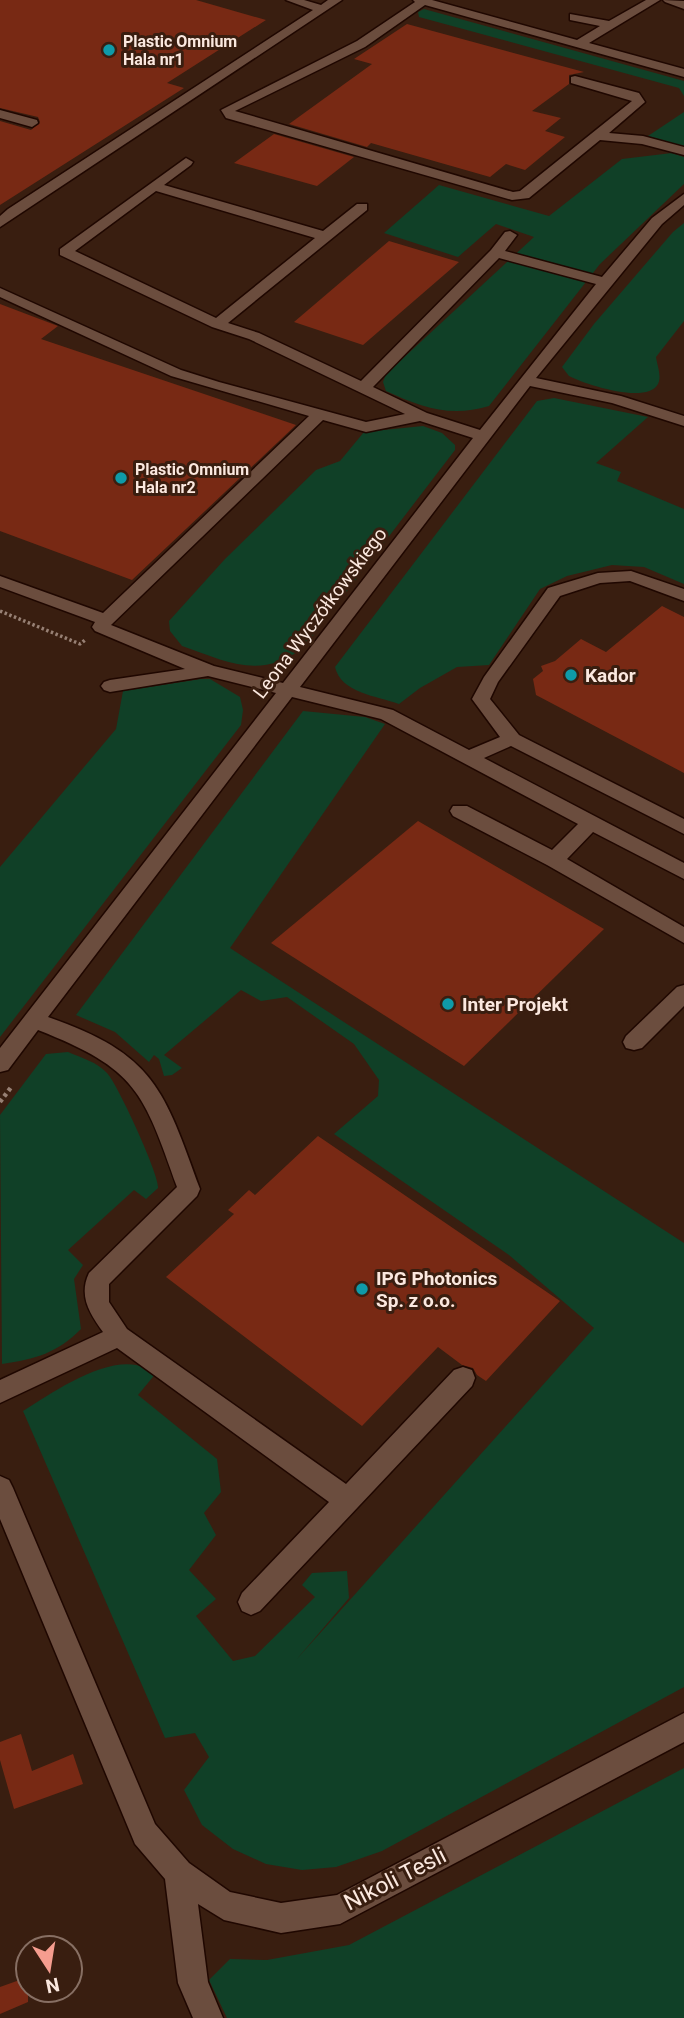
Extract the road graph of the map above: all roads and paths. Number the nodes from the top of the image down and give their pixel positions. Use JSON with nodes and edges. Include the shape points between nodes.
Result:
{"nodes":[{"id":1,"x":292,"y":0,"type":"edge"},
{"id":2,"x":336,"y":0,"type":"edge"},
{"id":3,"x":654,"y":0,"type":"edge"},
{"id":4,"x":669,"y":0,"type":"edge"},
{"id":5,"x":421,"y":1,"type":"edge"},
{"id":6,"x":684,"y":5,"type":"edge"},
{"id":7,"x":322,"y":9,"type":"junction"},
{"id":8,"x":574,"y":17,"type":"dead end"},
{"id":9,"x":609,"y":26,"type":"junction"},
{"id":10,"x":578,"y":44,"type":"junction"},
{"id":11,"x":684,"y":73,"type":"edge"},
{"id":12,"x":575,"y":80,"type":"dead end"},
{"id":13,"x":0,"y":114,"type":"edge"},
{"id":14,"x":32,"y":123,"type":"dead end"},
{"id":15,"x":598,"y":135,"type":"junction"},
{"id":16,"x":684,"y":151,"type":"edge"},
{"id":17,"x":186,"y":162,"type":"dead end"},
{"id":18,"x":153,"y":186,"type":"junction"},
{"id":19,"x":684,"y":198,"type":"edge"},
{"id":20,"x":362,"y":207,"type":"dead end"},
{"id":21,"x":0,"y":223,"type":"edge"},
{"id":22,"x":510,"y":234,"type":"dead end"},
{"id":23,"x":324,"y":236,"type":"junction"},
{"id":24,"x":496,"y":253,"type":"junction"},
{"id":25,"x":605,"y":282,"type":"junction"},
{"id":26,"x":0,"y":292,"type":"edge"},
{"id":27,"x":217,"y":324,"type":"junction"},
{"id":28,"x":526,"y":380,"type":"junction"},
{"id":29,"x":363,"y":388,"type":"junction"},
{"id":30,"x":320,"y":414,"type":"junction"},
{"id":31,"x":421,"y":416,"type":"junction"},
{"id":32,"x":684,"y":421,"type":"edge"},
{"id":33,"x":482,"y":436,"type":"junction"},
{"id":34,"x":0,"y":581,"type":"edge"},
{"id":35,"x":684,"y":596,"type":"edge"},
{"id":36,"x":0,"y":611,"type":"edge"},
{"id":37,"x":104,"y":623,"type":"junction"},
{"id":38,"x":80,"y":645,"type":"junction"},
{"id":39,"x":92,"y":648,"type":"dead end"},
{"id":40,"x":209,"y":671,"type":"junction"},
{"id":41,"x":110,"y":686,"type":"dead end"},
{"id":42,"x":287,"y":691,"type":"junction"},
{"id":43,"x":512,"y":739,"type":"junction"},
{"id":44,"x":469,"y":758,"type":"junction"},
{"id":45,"x":460,"y":811,"type":"dead end"},
{"id":46,"x":591,"y":823,"type":"junction"},
{"id":47,"x":684,"y":827,"type":"edge"},
{"id":48,"x":554,"y":860,"type":"junction"},
{"id":49,"x":684,"y":872,"type":"edge"},
{"id":50,"x":684,"y":936,"type":"edge"},
{"id":51,"x":684,"y":993,"type":"edge"},
{"id":52,"x":34,"y":1020,"type":"junction"},
{"id":53,"x":634,"y":1042,"type":"dead end"},
{"id":54,"x":0,"y":1064,"type":"edge"},
{"id":55,"x":119,"y":1336,"type":"junction"},
{"id":56,"x":463,"y":1378,"type":"dead end"},
{"id":57,"x":0,"y":1392,"type":"edge"},
{"id":58,"x":0,"y":1488,"type":"edge"},
{"id":59,"x":347,"y":1500,"type":"junction"},
{"id":60,"x":251,"y":1602,"type":"dead end"},
{"id":61,"x":684,"y":1727,"type":"edge"},
{"id":62,"x":179,"y":1873,"type":"junction"},
{"id":63,"x":208,"y":2018,"type":"edge"}],
"edges":[{"from":1,"to":7,"type":"street"},
{"from":2,"to":7,"type":"street"},
{"from":3,"to":9,"type":"street"},
{"from":4,"to":6,"type":"street"},
{"from":5,"to":10,"type":"street"},
{"from":5,"to":15,"type":"street","via":[[361,44],[227,110],[231,115],[512,196],[524,195]]},
{"from":7,"to":21,"type":"street"},
{"from":8,"to":9,"type":"street"},
{"from":9,"to":10,"type":"street"},
{"from":10,"to":11,"type":"street"},
{"from":12,"to":15,"type":"street","via":[[635,96],[639,102]]},
{"from":13,"to":14,"type":"street"},
{"from":15,"to":16,"type":"street"},
{"from":17,"to":18,"type":"street"},
{"from":18,"to":23,"type":"street"},
{"from":18,"to":27,"type":"street","via":[[65,252]]},
{"from":19,"to":25,"type":"street","name":"Leona Wyczółkowskiego","via":[[657,221]]},
{"from":20,"to":23,"type":"street"},
{"from":22,"to":24,"type":"street"},
{"from":23,"to":27,"type":"street"},
{"from":24,"to":25,"type":"street"},
{"from":24,"to":29,"type":"street"},
{"from":25,"to":28,"type":"street","name":"Leona Wyczółkowskiego"},
{"from":26,"to":30,"type":"street","via":[[176,373]]},
{"from":27,"to":29,"type":"street","via":[[254,336]]},
{"from":28,"to":32,"type":"street"},
{"from":28,"to":33,"type":"street","name":"Leona Wyczółkowskiego"},
{"from":29,"to":31,"type":"street"},
{"from":30,"to":31,"type":"street","via":[[366,427]]},
{"from":30,"to":37,"type":"street"},
{"from":31,"to":33,"type":"street"},
{"from":33,"to":42,"type":"street","name":"Leona Wyczółkowskiego"},
{"from":34,"to":37,"type":"street"},
{"from":35,"to":43,"type":"street","via":[[631,576],[598,578],[554,592],[481,699]]},
{"from":36,"to":38,"type":"path"},
{"from":37,"to":38,"type":"path"},
{"from":37,"to":40,"type":"street"},
{"from":38,"to":39,"type":"path"},
{"from":40,"to":41,"type":"street"},
{"from":40,"to":42,"type":"street"},
{"from":42,"to":44,"type":"street","via":[[387,714]]},
{"from":42,"to":52,"type":"street","name":"Leona Wyczółkowskiego"},
{"from":43,"to":44,"type":"street"},
{"from":43,"to":47,"type":"street"},
{"from":44,"to":46,"type":"street"},
{"from":45,"to":48,"type":"street"},
{"from":46,"to":48,"type":"street"},
{"from":46,"to":49,"type":"street"},
{"from":48,"to":50,"type":"street"},
{"from":51,"to":53,"type":"street"},
{"from":52,"to":54,"type":"street","name":"Leona Wyczółkowskiego"},
{"from":52,"to":55,"type":"street","via":[[98,1048],[138,1075],[158,1110],[190,1189],[97,1280],[97,1304]]},
{"from":55,"to":57,"type":"street"},
{"from":55,"to":59,"type":"street"},
{"from":56,"to":59,"type":"street"},
{"from":58,"to":62,"type":"street","name":"Nikoli Tesli","via":[[145,1834]]},
{"from":59,"to":60,"type":"street"},
{"from":61,"to":62,"type":"street","name":"Nikoli Tesli","via":[[340,1909],[281,1918],[224,1905]]},
{"from":62,"to":63,"type":"street","via":[[193,1983]]}]}
